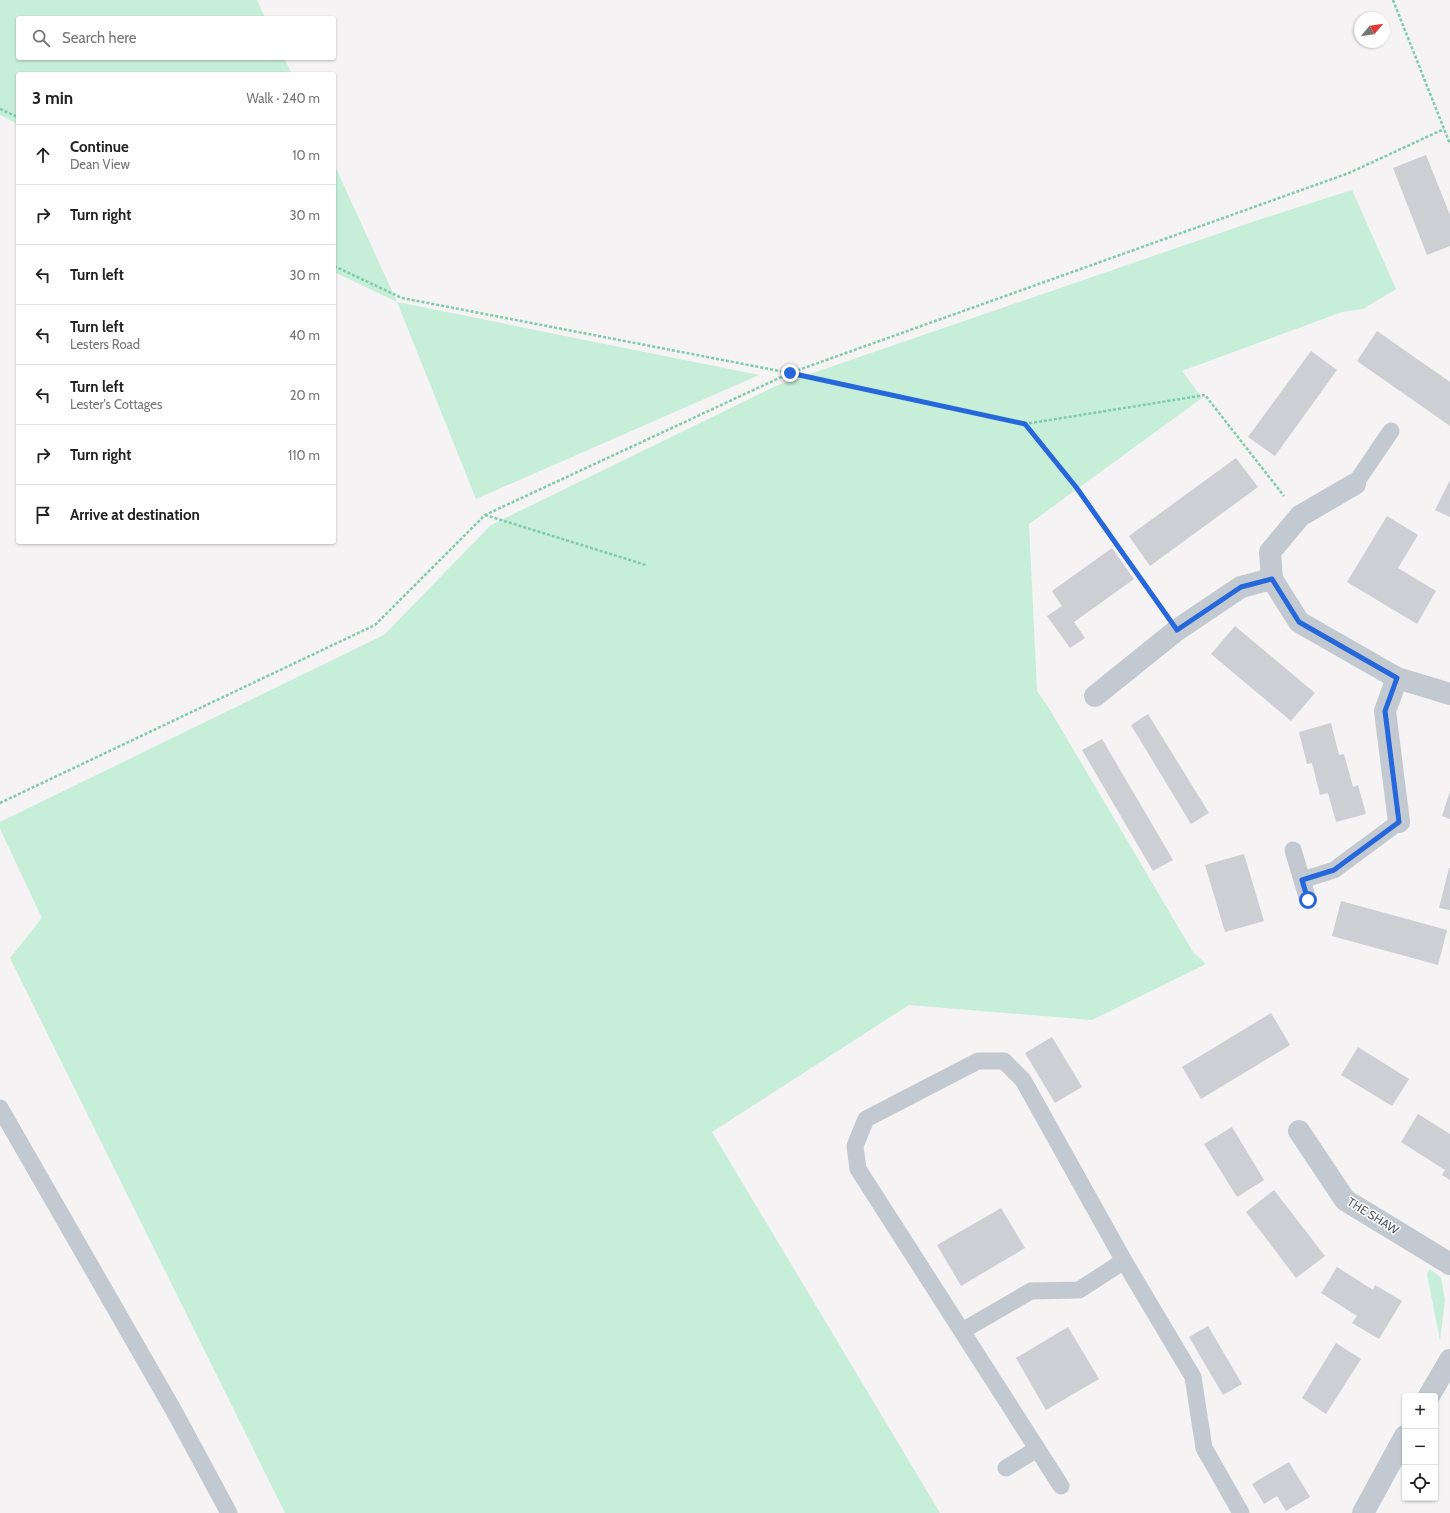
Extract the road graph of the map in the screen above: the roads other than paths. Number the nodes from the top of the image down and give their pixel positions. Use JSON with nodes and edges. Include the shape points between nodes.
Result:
{"nodes":[{"id":1,"x":1391,"y":431,"type":"dead end"},
{"id":2,"x":1355,"y":484,"type":"joint"},
{"id":3,"x":1272,"y":579,"type":"junction"},
{"id":4,"x":1397,"y":678,"type":"junction"},
{"id":5,"x":1450,"y":694,"type":"edge"},
{"id":6,"x":1095,"y":696,"type":"dead end"},
{"id":7,"x":1399,"y":822,"type":"joint"},
{"id":8,"x":1293,"y":850,"type":"dead end"},
{"id":9,"x":1302,"y":880,"type":"junction"},
{"id":10,"x":1308,"y":900,"type":"dead end"},
{"id":11,"x":0,"y":1108,"type":"edge"},
{"id":12,"x":1299,"y":1131,"type":"dead end"},
{"id":13,"x":1124,"y":1261,"type":"junction"},
{"id":14,"x":1450,"y":1264,"type":"edge"},
{"id":15,"x":962,"y":1331,"type":"junction"},
{"id":16,"x":1450,"y":1360,"type":"edge"},
{"id":17,"x":1431,"y":1393,"type":"edge"},
{"id":18,"x":1402,"y":1442,"type":"edge"},
{"id":19,"x":1037,"y":1449,"type":"junction"},
{"id":20,"x":1006,"y":1468,"type":"dead end"},
{"id":21,"x":1061,"y":1486,"type":"dead end"},
{"id":22,"x":229,"y":1513,"type":"edge"},
{"id":23,"x":1241,"y":1513,"type":"edge"},
{"id":24,"x":1363,"y":1513,"type":"edge"}],
"edges":[{"from":1,"to":2,"type":"lane"},
{"from":2,"to":3,"type":"street","via":[[1300,516],[1270,552]]},
{"from":3,"to":4,"type":"street","via":[[1299,622]]},
{"from":3,"to":6,"type":"street","via":[[1241,587],[1177,630]]},
{"from":4,"to":5,"type":"street"},
{"from":4,"to":7,"type":"street","via":[[1385,711]]},
{"from":7,"to":9,"type":"lane","via":[[1334,870]]},
{"from":8,"to":9,"type":"lane"},
{"from":9,"to":10,"type":"lane"},
{"from":11,"to":22,"type":"lane","via":[[170,1404]]},
{"from":12,"to":14,"type":"street","name":"THE SHAW","via":[[1345,1200]]},
{"from":13,"to":15,"type":"lane","via":[[1079,1290],[1032,1290]]},
{"from":13,"to":15,"type":"lane","via":[[1023,1080],[1004,1061],[978,1061],[866,1119],[855,1146],[858,1169]]},
{"from":13,"to":23,"type":"lane","via":[[1193,1377],[1204,1448]]},
{"from":15,"to":19,"type":"lane"},
{"from":16,"to":17,"type":"street"},
{"from":18,"to":24,"type":"street"},
{"from":19,"to":20,"type":"lane"},
{"from":19,"to":21,"type":"lane"}]}
